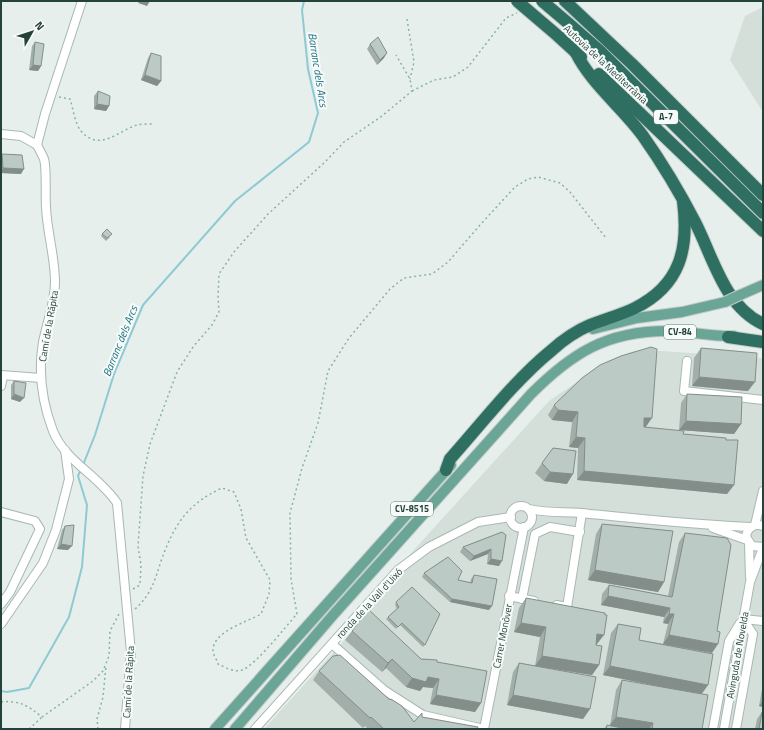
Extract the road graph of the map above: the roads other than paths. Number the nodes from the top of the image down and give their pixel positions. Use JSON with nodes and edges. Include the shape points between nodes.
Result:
{"nodes":[{"id":1,"x":82,"y":1,"type":"edge"},
{"id":2,"x":542,"y":1,"type":"edge"},
{"id":3,"x":565,"y":1,"type":"edge"},
{"id":4,"x":518,"y":7,"type":"edge"},
{"id":5,"x":575,"y":51,"type":"junction"},
{"id":6,"x":1,"y":134,"type":"edge"},
{"id":7,"x":37,"y":145,"type":"junction"},
{"id":8,"x":735,"y":168,"type":"junction"},
{"id":9,"x":763,"y":186,"type":"edge"},
{"id":10,"x":763,"y":195,"type":"edge"},
{"id":11,"x":683,"y":201,"type":"junction"},
{"id":12,"x":763,"y":213,"type":"edge"},
{"id":13,"x":763,"y":231,"type":"edge"},
{"id":14,"x":763,"y":285,"type":"edge"},
{"id":15,"x":630,"y":319,"type":"joint"},
{"id":16,"x":763,"y":324,"type":"edge"},
{"id":17,"x":631,"y":334,"type":"joint"},
{"id":18,"x":728,"y":336,"type":"junction"},
{"id":19,"x":763,"y":336,"type":"edge"},
{"id":20,"x":763,"y":342,"type":"edge"},
{"id":21,"x":688,"y":361,"type":"dead end"},
{"id":22,"x":2,"y":376,"type":"edge"},
{"id":23,"x":41,"y":378,"type":"junction"},
{"id":24,"x":1,"y":386,"type":"edge"},
{"id":25,"x":763,"y":400,"type":"edge"},
{"id":26,"x":65,"y":450,"type":"junction"},
{"id":27,"x":446,"y":470,"type":"junction"},
{"id":28,"x":763,"y":492,"type":"edge"},
{"id":29,"x":529,"y":509,"type":"junction"},
{"id":30,"x":1,"y":512,"type":"edge"},
{"id":31,"x":549,"y":513,"type":"junction"},
{"id":32,"x":582,"y":513,"type":"junction"},
{"id":33,"x":511,"y":517,"type":"junction"},
{"id":34,"x":763,"y":518,"type":"edge"},
{"id":35,"x":532,"y":520,"type":"junction"},
{"id":36,"x":703,"y":525,"type":"junction"},
{"id":37,"x":756,"y":526,"type":"edge"},
{"id":38,"x":520,"y":527,"type":"junction"},
{"id":39,"x":580,"y":532,"type":"junction"},
{"id":40,"x":748,"y":542,"type":"junction"},
{"id":41,"x":763,"y":547,"type":"edge"},
{"id":42,"x":750,"y":581,"type":"junction"},
{"id":43,"x":509,"y":596,"type":"junction"},
{"id":44,"x":522,"y":598,"type":"junction"},
{"id":45,"x":1,"y":604,"type":"edge"},
{"id":46,"x":743,"y":620,"type":"junction"},
{"id":47,"x":763,"y":621,"type":"edge"},
{"id":48,"x":1,"y":624,"type":"edge"},
{"id":49,"x":332,"y":644,"type":"junction"},
{"id":50,"x":125,"y":729,"type":"edge"},
{"id":51,"x":216,"y":729,"type":"edge"},
{"id":52,"x":235,"y":729,"type":"edge"},
{"id":53,"x":254,"y":729,"type":"edge"},
{"id":54,"x":484,"y":729,"type":"edge"},
{"id":55,"x":713,"y":729,"type":"edge"},
{"id":56,"x":724,"y":729,"type":"edge"},
{"id":57,"x":736,"y":729,"type":"edge"}],
"edges":[{"from":1,"to":7,"type":"street"},
{"from":2,"to":12,"type":"highway","name":"Autovia de la Mediterrània","number":"A-7","bridge":true,"via":[[600,51]]},
{"from":3,"to":8,"type":"highway"},
{"from":4,"to":5,"type":"highway","name":"Autovia de la Mediterrània","number":"A-7","bridge":true},
{"from":5,"to":11,"type":"highway","via":[[584,69],[643,136]]},
{"from":5,"to":13,"type":"highway","name":"Autovia de la Mediterrània","number":"A-7"},
{"from":6,"to":7,"type":"street","via":[[21,136]]},
{"from":7,"to":23,"type":"street","name":"Camí de la Ràpita","via":[[44,159],[46,210],[55,283],[40,364]]},
{"from":8,"to":9,"type":"highway"},
{"from":8,"to":10,"type":"highway"},
{"from":11,"to":16,"type":"highway","via":[[728,291],[742,310]]},
{"from":11,"to":27,"type":"highway","via":[[686,233],[682,256],[676,270],[659,293],[634,309],[568,336],[551,350],[450,458]]},
{"from":14,"to":15,"type":"main road","number":"CV-84","bridge":true,"via":[[725,302],[682,312]]},
{"from":15,"to":27,"type":"main road","number":"CV-8515","via":[[594,329],[575,338],[554,353],[533,372]]},
{"from":17,"to":18,"type":"main road","number":"CV-84","via":[[669,331]]},
{"from":17,"to":52,"type":"main road","number":"CV-8515","via":[[594,345],[574,356],[551,374],[334,614]]},
{"from":18,"to":19,"type":"main road","number":"CV-84"},
{"from":18,"to":20,"type":"highway"},
{"from":21,"to":25,"type":"street","via":[[684,390]]},
{"from":22,"to":23,"type":"street"},
{"from":22,"to":24,"type":"street"},
{"from":23,"to":26,"type":"street","name":"Camí de la Ràpita","via":[[46,409],[54,432]]},
{"from":26,"to":48,"type":"street","via":[[69,479],[56,530],[43,563]]},
{"from":26,"to":50,"type":"street","name":"Camí de la Ràpita","via":[[108,489],[117,503],[131,652]]},
{"from":27,"to":51,"type":"main road","number":"CV-8515"},
{"from":28,"to":34,"type":"street"},
{"from":28,"to":37,"type":"street"},
{"from":29,"to":31,"type":"street"},
{"from":29,"to":33,"type":"street","via":[[523,506],[516,507]]},
{"from":29,"to":35,"type":"street"},
{"from":30,"to":45,"type":"street","via":[[35,521],[40,529],[10,592]]},
{"from":31,"to":32,"type":"street"},
{"from":31,"to":35,"type":"street"},
{"from":32,"to":36,"type":"street"},
{"from":32,"to":39,"type":"street"},
{"from":33,"to":38,"type":"street","via":[[512,522]]},
{"from":33,"to":49,"type":"street","name":"ronda de la Vall d'Uixó","via":[[478,522],[429,547],[398,570]]},
{"from":35,"to":38,"type":"street"},
{"from":36,"to":37,"type":"street"},
{"from":36,"to":40,"type":"street"},
{"from":37,"to":40,"type":"street","via":[[747,532]]},
{"from":38,"to":43,"type":"street","name":"Carrer Monòver"},
{"from":39,"to":44,"type":"street","via":[[550,527],[535,534]]},
{"from":39,"to":44,"type":"street","via":[[567,607]]},
{"from":40,"to":41,"type":"street","via":[[756,548]]},
{"from":40,"to":42,"type":"street"},
{"from":41,"to":42,"type":"street"},
{"from":42,"to":46,"type":"street","name":"Avinguda de Novelda"},
{"from":43,"to":44,"type":"street"},
{"from":43,"to":54,"type":"street","name":"Carrer Monòver"},
{"from":46,"to":47,"type":"street"},
{"from":46,"to":55,"type":"street","via":[[729,641]]},
{"from":46,"to":56,"type":"street","name":"Avinguda de Novelda"},
{"from":46,"to":57,"type":"street","via":[[753,634]]},
{"from":49,"to":53,"type":"street","name":"ronda de la Vall d'Uixó"},
{"from":49,"to":54,"type":"street","via":[[384,690],[423,715]]}]}
